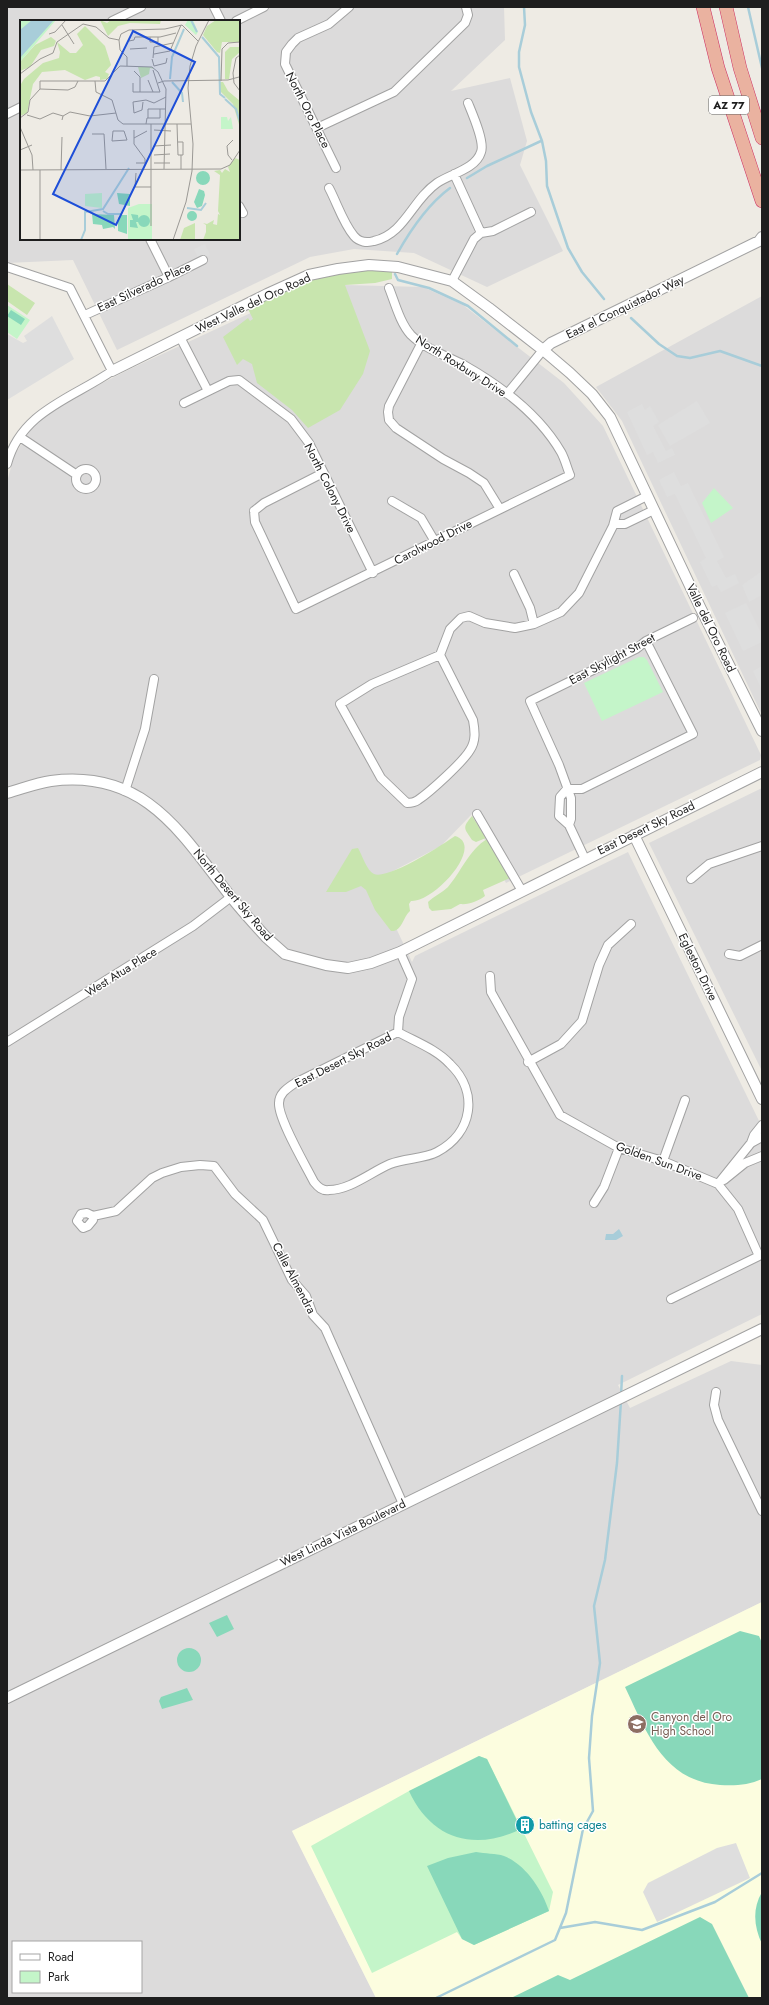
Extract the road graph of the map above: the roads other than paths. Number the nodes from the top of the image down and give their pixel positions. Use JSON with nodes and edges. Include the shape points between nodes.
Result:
{"nodes":[{"id":1,"x":141,"y":7,"type":"edge"},
{"id":2,"x":214,"y":7,"type":"edge"},
{"id":3,"x":264,"y":7,"type":"edge"},
{"id":4,"x":349,"y":7,"type":"edge"},
{"id":5,"x":466,"y":7,"type":"edge"},
{"id":6,"x":703,"y":7,"type":"edge"},
{"id":7,"x":726,"y":7,"type":"edge"},
{"id":8,"x":114,"y":20,"type":"edge"},
{"id":9,"x":220,"y":20,"type":"edge"},
{"id":10,"x":238,"y":20,"type":"edge"},
{"id":11,"x":468,"y":103,"type":"dead end"},
{"id":12,"x":20,"y":108,"type":"edge"},
{"id":13,"x":7,"y":114,"type":"edge"},
{"id":14,"x":318,"y":128,"type":"junction"},
{"id":15,"x":762,"y":138,"type":"edge"},
{"id":16,"x":336,"y":168,"type":"dead end"},
{"id":17,"x":454,"y":174,"type":"junction"},
{"id":18,"x":329,"y":188,"type":"dead end"},
{"id":19,"x":762,"y":201,"type":"edge"},
{"id":20,"x":531,"y":212,"type":"dead end"},
{"id":21,"x":481,"y":233,"type":"junction"},
{"id":22,"x":761,"y":239,"type":"edge"},
{"id":23,"x":150,"y":240,"type":"edge"},
{"id":24,"x":203,"y":260,"type":"dead end"},
{"id":25,"x":7,"y":267,"type":"edge"},
{"id":26,"x":169,"y":277,"type":"junction"},
{"id":27,"x":452,"y":281,"type":"junction"},
{"id":28,"x":389,"y":288,"type":"dead end"},
{"id":29,"x":85,"y":315,"type":"junction"},
{"id":30,"x":180,"y":337,"type":"junction"},
{"id":31,"x":421,"y":344,"type":"junction"},
{"id":32,"x":544,"y":350,"type":"junction"},
{"id":33,"x":112,"y":371,"type":"junction"},
{"id":34,"x":208,"y":391,"type":"junction"},
{"id":35,"x":506,"y":394,"type":"junction"},
{"id":36,"x":184,"y":403,"type":"dead end"},
{"id":37,"x":20,"y":437,"type":"junction"},
{"id":38,"x":7,"y":464,"type":"edge"},
{"id":39,"x":323,"y":473,"type":"junction"},
{"id":40,"x":76,"y":475,"type":"dead end"},
{"id":41,"x":570,"y":475,"type":"joint"},
{"id":42,"x":647,"y":496,"type":"junction"},
{"id":43,"x":392,"y":501,"type":"dead end"},
{"id":44,"x":500,"y":509,"type":"junction"},
{"id":45,"x":654,"y":510,"type":"junction"},
{"id":46,"x":614,"y":524,"type":"junction"},
{"id":47,"x":661,"y":525,"type":"joint"},
{"id":48,"x":434,"y":540,"type":"junction"},
{"id":49,"x":373,"y":573,"type":"junction"},
{"id":50,"x":514,"y":574,"type":"dead end"},
{"id":51,"x":694,"y":618,"type":"dead end"},
{"id":52,"x":534,"y":624,"type":"junction"},
{"id":53,"x":646,"y":641,"type":"junction"},
{"id":54,"x":440,"y":655,"type":"junction"},
{"id":55,"x":154,"y":679,"type":"dead end"},
{"id":56,"x":762,"y":731,"type":"edge"},
{"id":57,"x":762,"y":772,"type":"edge"},
{"id":58,"x":567,"y":789,"type":"junction"},
{"id":59,"x":125,"y":791,"type":"junction"},
{"id":60,"x":7,"y":793,"type":"edge"},
{"id":61,"x":476,"y":814,"type":"dead end"},
{"id":62,"x":569,"y":825,"type":"junction"},
{"id":63,"x":634,"y":835,"type":"junction"},
{"id":64,"x":762,"y":846,"type":"edge"},
{"id":65,"x":585,"y":859,"type":"junction"},
{"id":66,"x":690,"y":879,"type":"dead end"},
{"id":67,"x":527,"y":888,"type":"junction"},
{"id":68,"x":231,"y":897,"type":"junction"},
{"id":69,"x":631,"y":924,"type":"dead end"},
{"id":70,"x":762,"y":945,"type":"edge"},
{"id":71,"x":400,"y":952,"type":"junction"},
{"id":72,"x":729,"y":954,"type":"dead end"},
{"id":73,"x":490,"y":976,"type":"dead end"},
{"id":74,"x":398,"y":1032,"type":"junction"},
{"id":75,"x":7,"y":1042,"type":"edge"},
{"id":76,"x":528,"y":1062,"type":"junction"},
{"id":77,"x":762,"y":1099,"type":"edge"},
{"id":78,"x":685,"y":1100,"type":"dead end"},
{"id":79,"x":762,"y":1125,"type":"edge"},
{"id":80,"x":762,"y":1137,"type":"edge"},
{"id":81,"x":751,"y":1143,"type":"junction"},
{"id":82,"x":619,"y":1148,"type":"junction"},
{"id":83,"x":762,"y":1152,"type":"edge"},
{"id":84,"x":762,"y":1156,"type":"edge"},
{"id":85,"x":663,"y":1161,"type":"junction"},
{"id":86,"x":718,"y":1184,"type":"junction"},
{"id":87,"x":594,"y":1203,"type":"dead end"},
{"id":88,"x":93,"y":1216,"type":"dead end"},
{"id":89,"x":671,"y":1299,"type":"dead end"},
{"id":90,"x":762,"y":1328,"type":"edge"},
{"id":91,"x":716,"y":1392,"type":"dead end"},
{"id":92,"x":403,"y":1504,"type":"junction"},
{"id":93,"x":762,"y":1511,"type":"edge"},
{"id":94,"x":7,"y":1698,"type":"edge"}],
"edges":[{"from":1,"to":8,"type":"street"},
{"from":2,"to":9,"type":"street"},
{"from":3,"to":10,"type":"street"},
{"from":4,"to":14,"type":"street","name":"North Oro Place","via":[[329,24],[298,38],[286,52],[285,64]]},
{"from":5,"to":14,"type":"street","via":[[468,15],[465,23],[394,92]]},
{"from":6,"to":19,"type":"highway","number":"AZ 77","via":[[718,68]]},
{"from":7,"to":15,"type":"highway","number":"AZ 77","via":[[740,68]]},
{"from":11,"to":17,"type":"street","via":[[482,143],[481,152],[474,162]]},
{"from":12,"to":13,"type":"street"},
{"from":14,"to":16,"type":"street","name":"North Oro Place"},
{"from":17,"to":18,"type":"street","via":[[436,183],[421,198],[397,231],[382,240],[367,243],[355,238]]},
{"from":17,"to":21,"type":"street"},
{"from":20,"to":21,"type":"street","via":[[493,232]]},
{"from":21,"to":27,"type":"street","via":[[474,239]]},
{"from":22,"to":32,"type":"street","name":"East el Conquistador Way","via":[[551,343]]},
{"from":23,"to":26,"type":"street"},
{"from":24,"to":26,"type":"street","name":"East Silverado Place"},
{"from":25,"to":29,"type":"street","via":[[70,288]]},
{"from":26,"to":29,"type":"street","name":"East Silverado Place"},
{"from":27,"to":30,"type":"street","name":"West Valle del Oro Road","via":[[398,267],[369,265],[338,269],[309,275]]},
{"from":27,"to":32,"type":"street","name":"West Valle del Oro Road"},
{"from":28,"to":31,"type":"street","name":"North Roxbury Drive","via":[[403,323]]},
{"from":29,"to":33,"type":"street"},
{"from":30,"to":33,"type":"street","name":"West Valle del Oro Road"},
{"from":30,"to":34,"type":"street"},
{"from":31,"to":35,"type":"street","name":"North Roxbury Drive","via":[[466,366]]},
{"from":31,"to":44,"type":"street","via":[[385,416],[396,428],[484,483]]},
{"from":32,"to":35,"type":"street","name":"East el Conquistador Way"},
{"from":32,"to":42,"type":"street","name":"West Valle del Oro Road","via":[[592,394],[610,417]]},
{"from":33,"to":37,"type":"street","name":"West Valle del Oro Road","via":[[94,384],[42,412]]},
{"from":34,"to":36,"type":"street","name":"North Colony Drive"},
{"from":34,"to":39,"type":"street","name":"North Colony Drive","via":[[237,378],[246,383],[255,393],[291,419],[309,443]]},
{"from":35,"to":41,"type":"street","name":"North Roxbury Drive","via":[[541,424],[562,453]]},
{"from":37,"to":38,"type":"street","name":"West Valle del Oro Road"},
{"from":37,"to":40,"type":"street"},
{"from":39,"to":49,"type":"street","name":"North Colony Drive"},
{"from":39,"to":49,"type":"street","name":"Carolwood Drive","via":[[253,510],[255,522],[296,609]]},
{"from":41,"to":44,"type":"street","name":"Carolwood Drive"},
{"from":42,"to":45,"type":"street","name":"West Valle del Oro Road"},
{"from":42,"to":46,"type":"street","via":[[617,511]]},
{"from":43,"to":48,"type":"street","via":[[421,518]]},
{"from":44,"to":48,"type":"street","name":"Carolwood Drive"},
{"from":45,"to":46,"type":"street","via":[[625,524]]},
{"from":45,"to":47,"type":"street","name":"West Valle del Oro Road"},
{"from":46,"to":52,"type":"street","via":[[579,593],[561,612]]},
{"from":47,"to":56,"type":"street","name":"Valle del Oro Road"},
{"from":48,"to":49,"type":"street","name":"Carolwood Drive"},
{"from":50,"to":52,"type":"street","via":[[530,608]]},
{"from":51,"to":53,"type":"street","name":"East Skylight Street"},
{"from":52,"to":54,"type":"street","via":[[510,627],[485,623],[469,616],[461,618],[450,629]]},
{"from":53,"to":58,"type":"street","name":"East Skylight Street","via":[[636,649],[530,701]]},
{"from":53,"to":58,"type":"street","via":[[693,734],[582,789]]},
{"from":54,"to":54,"type":"street","via":[[372,684],[340,704],[381,778],[406,803],[419,800],[466,756],[474,740],[473,720]]},
{"from":55,"to":59,"type":"street","via":[[140,752]]},
{"from":57,"to":63,"type":"street","name":"East Desert Sky Road"},
{"from":58,"to":62,"type":"street","via":[[571,798]]},
{"from":58,"to":62,"type":"street","via":[[560,797],[559,816]]},
{"from":59,"to":60,"type":"street","name":"North Desert Sky Road","via":[[100,783],[66,780],[36,784]]},
{"from":59,"to":68,"type":"street","name":"North Desert Sky Road","via":[[170,820]]},
{"from":61,"to":67,"type":"street"},
{"from":62,"to":65,"type":"street"},
{"from":63,"to":65,"type":"street","name":"East Desert Sky Road"},
{"from":63,"to":77,"type":"street","name":"Egleston Drive"},
{"from":64,"to":66,"type":"street","via":[[709,864]]},
{"from":65,"to":67,"type":"street","name":"East Desert Sky Road"},
{"from":67,"to":71,"type":"street","name":"North Desert Sky Road"},
{"from":68,"to":71,"type":"street","name":"North Desert Sky Road","via":[[267,938],[285,954],[326,966],[348,968]]},
{"from":68,"to":75,"type":"street","name":"West Atua Place","via":[[193,926]]},
{"from":69,"to":76,"type":"street","via":[[608,945],[599,965],[582,1021],[561,1044]]},
{"from":70,"to":72,"type":"street","via":[[740,956]]},
{"from":71,"to":74,"type":"street","name":"East Desert Sky Road","via":[[412,979],[399,1017]]},
{"from":73,"to":76,"type":"street","name":"Golden Sun Drive","via":[[491,992]]},
{"from":74,"to":74,"type":"street","name":"East Desert Sky Road","via":[[283,1091],[278,1103],[281,1116],[319,1188],[328,1191],[339,1189],[391,1164],[436,1153],[453,1142],[463,1130],[469,1110],[467,1089],[450,1064],[426,1046]]},
{"from":76,"to":82,"type":"street","name":"Golden Sun Drive","via":[[560,1115]]},
{"from":78,"to":85,"type":"street"},
{"from":79,"to":81,"type":"street"},
{"from":80,"to":81,"type":"street"},
{"from":81,"to":83,"type":"street"},
{"from":81,"to":86,"type":"street"},
{"from":82,"to":85,"type":"street","name":"Golden Sun Drive"},
{"from":82,"to":87,"type":"street","via":[[604,1187]]},
{"from":84,"to":86,"type":"street","via":[[745,1163]]},
{"from":85,"to":86,"type":"street","name":"Golden Sun Drive"},
{"from":86,"to":89,"type":"street","name":"Golden Sun Drive","via":[[738,1209],[759,1256]]},
{"from":88,"to":92,"type":"street","name":"Calle Almendra","via":[[116,1211],[152,1178],[162,1173],[187,1166],[214,1166],[235,1194],[263,1220],[292,1280],[306,1296],[313,1315],[325,1328]]},
{"from":90,"to":92,"type":"street","name":"West Linda Vista Boulevard"},
{"from":91,"to":93,"type":"street","via":[[714,1405],[718,1420]]},
{"from":92,"to":94,"type":"street","name":"West Linda Vista Boulevard"}]}
